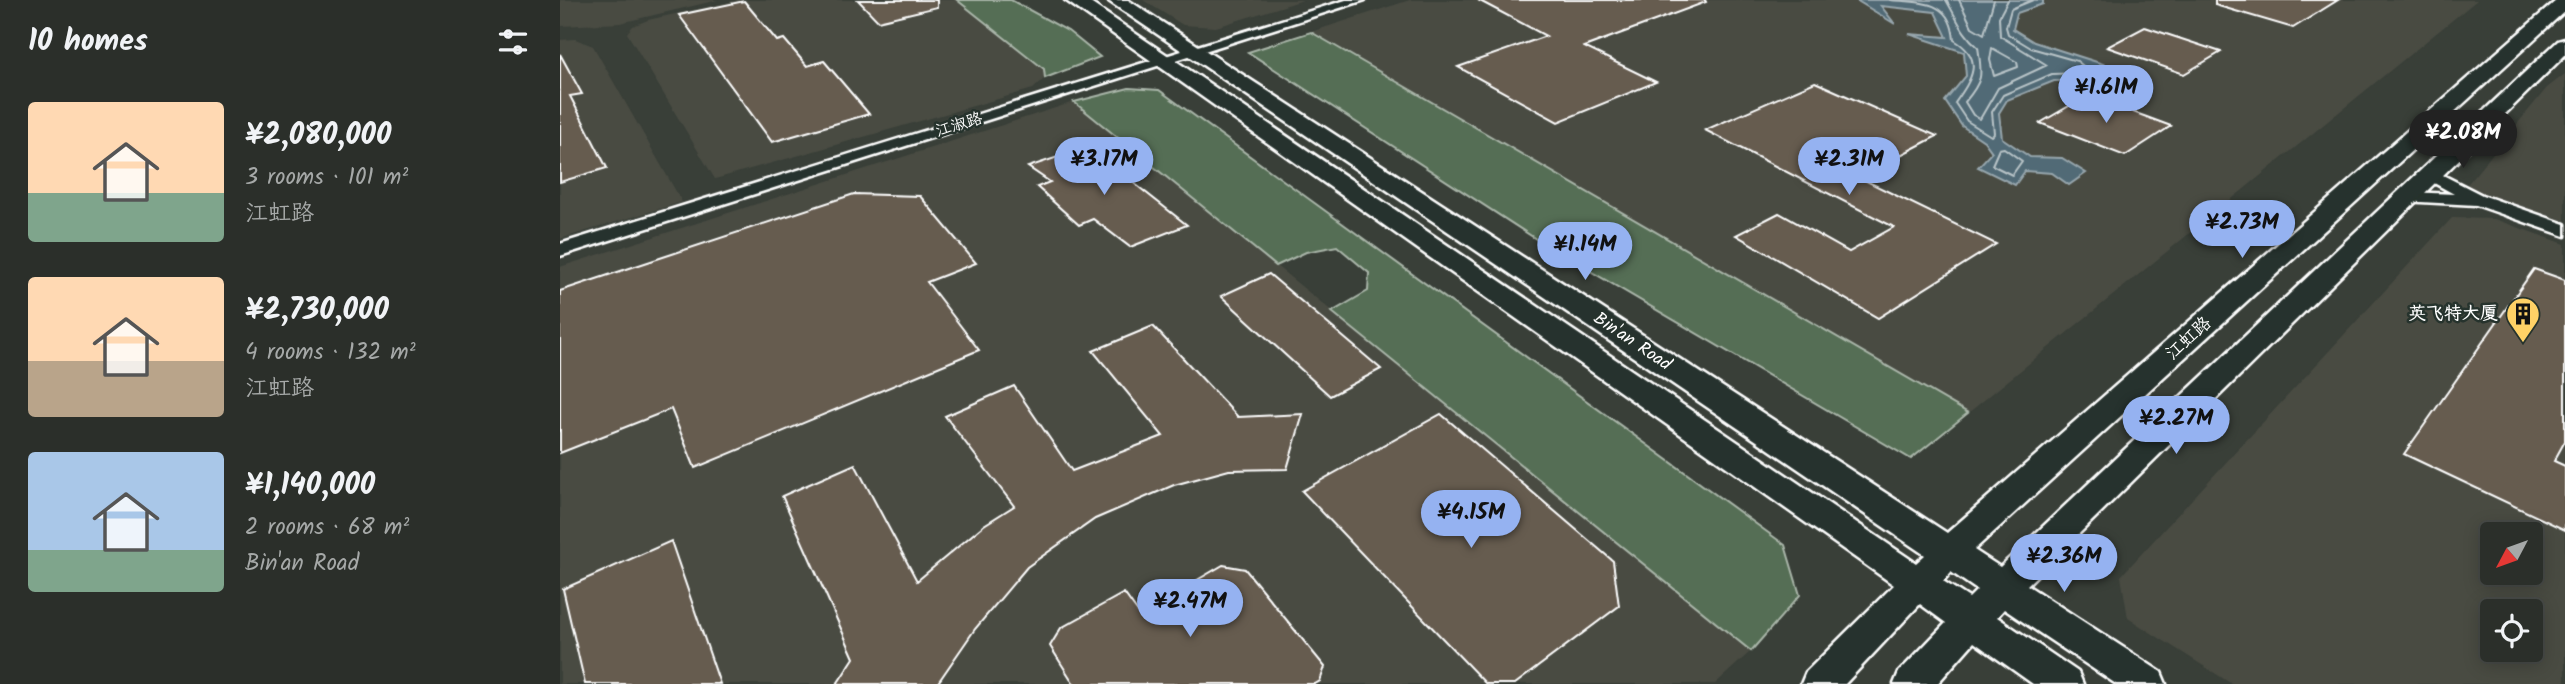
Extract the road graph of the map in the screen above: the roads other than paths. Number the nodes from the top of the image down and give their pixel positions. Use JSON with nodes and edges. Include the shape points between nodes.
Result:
{"nodes":[{"id":1,"x":1074,"y":0,"type":"edge"},
{"id":2,"x":1116,"y":0,"type":"edge"},
{"id":3,"x":1359,"y":0,"type":"edge"},
{"id":4,"x":2565,"y":2,"type":"edge"},
{"id":5,"x":2565,"y":45,"type":"edge"},
{"id":6,"x":1195,"y":51,"type":"junction"},
{"id":7,"x":1164,"y":62,"type":"junction"},
{"id":8,"x":2431,"y":174,"type":"junction"},
{"id":9,"x":2408,"y":197,"type":"junction"},
{"id":10,"x":2476,"y":199,"type":"junction"},
{"id":11,"x":2565,"y":230,"type":"edge"},
{"id":12,"x":560,"y":250,"type":"edge"},
{"id":13,"x":1948,"y":553,"type":"junction"},
{"id":14,"x":1919,"y":585,"type":"junction"},
{"id":15,"x":2002,"y":587,"type":"junction"},
{"id":16,"x":1972,"y":619,"type":"junction"},
{"id":17,"x":1820,"y":684,"type":"edge"},
{"id":18,"x":1913,"y":684,"type":"edge"},
{"id":19,"x":2064,"y":684,"type":"edge"},
{"id":20,"x":2147,"y":684,"type":"edge"}],
"edges":[{"from":1,"to":7,"type":"main road","name":"Bin'an Road"},
{"from":2,"to":6,"type":"main road","name":"Bin'an Road"},
{"from":3,"to":6,"type":"street","name":"江淑路"},
{"from":4,"to":13,"type":"main road","name":"江虹路"},
{"from":5,"to":8,"type":"main road"},
{"from":6,"to":7,"type":"street","name":"江淑路"},
{"from":6,"to":13,"type":"main road","name":"Bin'an Road"},
{"from":7,"to":12,"type":"street","name":"江淑路"},
{"from":7,"to":14,"type":"main road","name":"Bin'an Road"},
{"from":8,"to":9,"type":"main road"},
{"from":8,"to":10,"type":"street"},
{"from":9,"to":10,"type":"street"},
{"from":9,"to":15,"type":"main road"},
{"from":10,"to":11,"type":"street"},
{"from":13,"to":14,"type":"main road","name":"江虹路"},
{"from":13,"to":15,"type":"main road","name":"Bin'an Road"},
{"from":14,"to":16,"type":"main road","name":"Bin'an Road"},
{"from":14,"to":17,"type":"main road","name":"江虹路"},
{"from":15,"to":16,"type":"main road"},
{"from":15,"to":20,"type":"main road","name":"Bin'an Road"},
{"from":16,"to":18,"type":"main road"},
{"from":16,"to":19,"type":"main road","name":"Bin'an Road"}]}
